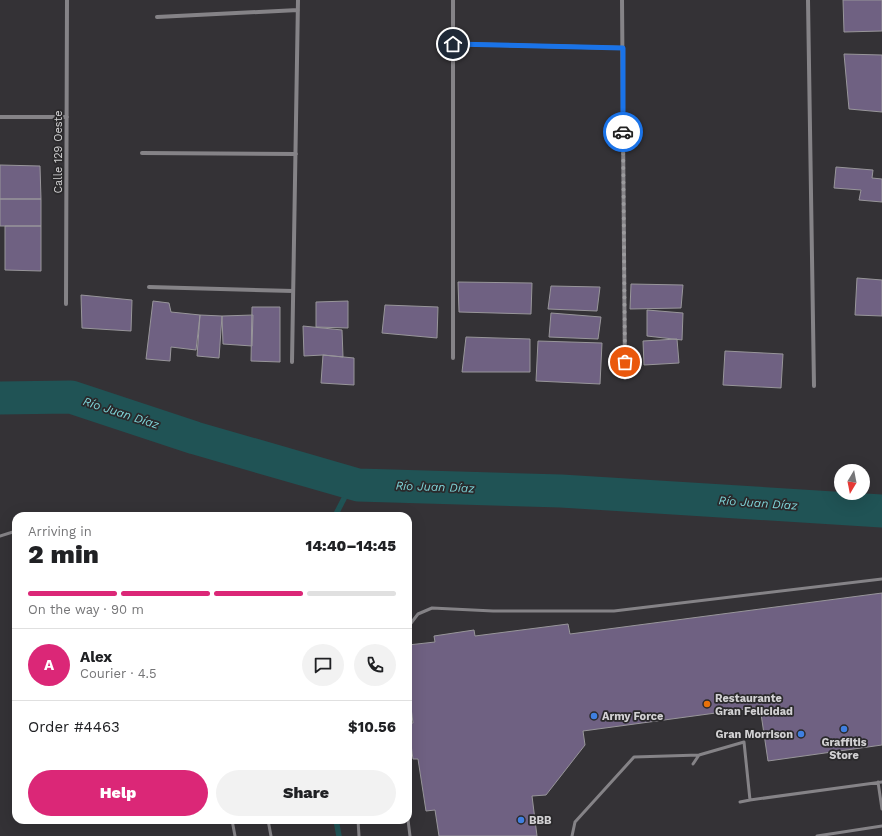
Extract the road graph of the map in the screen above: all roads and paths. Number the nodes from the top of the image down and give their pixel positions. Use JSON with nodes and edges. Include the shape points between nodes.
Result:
{"nodes":[{"id":1,"x":67,"y":0,"type":"edge"},
{"id":2,"x":298,"y":0,"type":"edge"},
{"id":3,"x":453,"y":0,"type":"edge"},
{"id":4,"x":622,"y":0,"type":"edge"},
{"id":5,"x":808,"y":0,"type":"edge"},
{"id":6,"x":298,"y":10,"type":"junction"},
{"id":7,"x":157,"y":17,"type":"dead end"},
{"id":8,"x":453,"y":44,"type":"junction"},
{"id":9,"x":623,"y":48,"type":"junction"},
{"id":10,"x":0,"y":117,"type":"edge"},
{"id":11,"x":67,"y":117,"type":"junction"},
{"id":12,"x":142,"y":153,"type":"dead end"},
{"id":13,"x":296,"y":154,"type":"junction"},
{"id":14,"x":149,"y":287,"type":"dead end"},
{"id":15,"x":294,"y":291,"type":"junction"},
{"id":16,"x":66,"y":304,"type":"dead end"},
{"id":17,"x":453,"y":358,"type":"dead end"},
{"id":18,"x":292,"y":362,"type":"dead end"},
{"id":19,"x":625,"y":378,"type":"dead end"},
{"id":20,"x":814,"y":386,"type":"dead end"},
{"id":21,"x":12,"y":532,"type":"edge"},
{"id":22,"x":0,"y":536,"type":"edge"},
{"id":23,"x":882,"y":579,"type":"edge"},
{"id":24,"x":412,"y":622,"type":"edge"},
{"id":25,"x":699,"y":755,"type":"junction"},
{"id":26,"x":693,"y":764,"type":"dead end"},
{"id":27,"x":880,"y":782,"type":"edge"},
{"id":28,"x":750,"y":800,"type":"junction"},
{"id":29,"x":740,"y":802,"type":"dead end"},
{"id":30,"x":882,"y":809,"type":"edge"},
{"id":31,"x":233,"y":824,"type":"edge"},
{"id":32,"x":269,"y":824,"type":"edge"},
{"id":33,"x":358,"y":824,"type":"edge"},
{"id":34,"x":408,"y":824,"type":"edge"},
{"id":35,"x":882,"y":826,"type":"edge"},
{"id":36,"x":830,"y":835,"type":"edge"},
{"id":37,"x":235,"y":836,"type":"edge"},
{"id":38,"x":271,"y":836,"type":"edge"},
{"id":39,"x":359,"y":836,"type":"edge"},
{"id":40,"x":410,"y":836,"type":"edge"},
{"id":41,"x":572,"y":836,"type":"edge"},
{"id":42,"x":817,"y":836,"type":"edge"}],
"edges":[{"from":1,"to":11,"type":"street","name":"Calle 129 Oeste"},
{"from":2,"to":6,"type":"street"},
{"from":3,"to":8,"type":"street"},
{"from":4,"to":9,"type":"street"},
{"from":5,"to":20,"type":"street"},
{"from":6,"to":7,"type":"street"},
{"from":6,"to":13,"type":"street"},
{"from":8,"to":9,"type":"street"},
{"from":8,"to":17,"type":"street"},
{"from":9,"to":19,"type":"street"},
{"from":10,"to":11,"type":"street"},
{"from":11,"to":16,"type":"street","name":"Calle 129 Oeste"},
{"from":12,"to":13,"type":"street"},
{"from":13,"to":15,"type":"street"},
{"from":14,"to":15,"type":"street"},
{"from":15,"to":18,"type":"street"},
{"from":21,"to":22,"type":"lane"},
{"from":23,"to":24,"type":"lane","via":[[614,611],[432,608],[418,614]]},
{"from":25,"to":26,"type":"lane"},
{"from":25,"to":28,"type":"lane","via":[[744,742]]},
{"from":25,"to":41,"type":"lane","via":[[634,757],[575,822]]},
{"from":27,"to":28,"type":"lane"},
{"from":27,"to":30,"type":"lane"},
{"from":28,"to":29,"type":"lane"},
{"from":31,"to":37,"type":"lane"},
{"from":32,"to":38,"type":"lane"},
{"from":33,"to":39,"type":"lane"},
{"from":34,"to":40,"type":"lane"},
{"from":35,"to":36,"type":"lane"},
{"from":36,"to":42,"type":"lane"}]}
